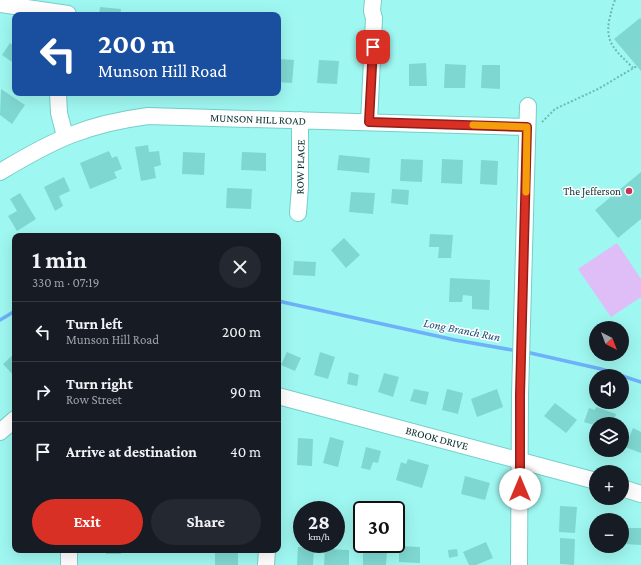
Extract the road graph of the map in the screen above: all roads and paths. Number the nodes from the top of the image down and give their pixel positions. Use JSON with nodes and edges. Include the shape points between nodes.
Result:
{"nodes":[{"id":1,"x":373,"y":0,"type":"edge"},
{"id":2,"x":615,"y":0,"type":"edge"},
{"id":3,"x":0,"y":4,"type":"edge"},
{"id":4,"x":69,"y":10,"type":"edge"},
{"id":5,"x":637,"y":66,"type":"dead end"},
{"id":6,"x":633,"y":68,"type":"junction"},
{"id":7,"x":58,"y":96,"type":"edge"},
{"id":8,"x":528,"y":106,"type":"dead end"},
{"id":9,"x":300,"y":120,"type":"junction"},
{"id":10,"x":369,"y":122,"type":"junction"},
{"id":11,"x":534,"y":124,"type":"junction"},
{"id":12,"x":65,"y":136,"type":"junction"},
{"id":13,"x":0,"y":172,"type":"edge"},
{"id":14,"x":298,"y":212,"type":"dead end"},
{"id":15,"x":281,"y":397,"type":"edge"},
{"id":16,"x":12,"y":422,"type":"edge"},
{"id":17,"x":0,"y":432,"type":"edge"},
{"id":18,"x":520,"y":460,"type":"junction"},
{"id":19,"x":589,"y":479,"type":"edge"},
{"id":20,"x":629,"y":490,"type":"edge"},
{"id":21,"x":641,"y":494,"type":"edge"},
{"id":22,"x":69,"y":553,"type":"edge"},
{"id":23,"x":266,"y":553,"type":"edge"},
{"id":24,"x":69,"y":565,"type":"edge"},
{"id":25,"x":266,"y":565,"type":"edge"},
{"id":26,"x":519,"y":565,"type":"edge"}],
"edges":[{"from":1,"to":10,"type":"street"},
{"from":2,"to":6,"type":"path","via":[[610,17],[609,40],[613,48]]},
{"from":3,"to":4,"type":"street"},
{"from":5,"to":6,"type":"path"},
{"from":6,"to":11,"type":"path","via":[[598,89],[555,109]]},
{"from":7,"to":12,"type":"street","via":[[59,113]]},
{"from":8,"to":11,"type":"street"},
{"from":9,"to":10,"type":"street","name":"MUNSON HILL ROAD"},
{"from":9,"to":12,"type":"street","name":"MUNSON HILL ROAD","via":[[148,116],[91,126]]},
{"from":9,"to":14,"type":"street","name":"ROW PLACE"},
{"from":10,"to":11,"type":"street","name":"MUNSON HILL ROAD"},
{"from":11,"to":18,"type":"street","via":[[521,351]]},
{"from":12,"to":13,"type":"street","name":"MUNSON HILL ROAD","via":[[41,147]]},
{"from":15,"to":18,"type":"street","name":"BROOK DRIVE"},
{"from":16,"to":17,"type":"street"},
{"from":18,"to":19,"type":"street","name":"BROOK DRIVE"},
{"from":18,"to":26,"type":"street"},
{"from":20,"to":21,"type":"street"},
{"from":22,"to":24,"type":"street"},
{"from":23,"to":25,"type":"street"}]}
